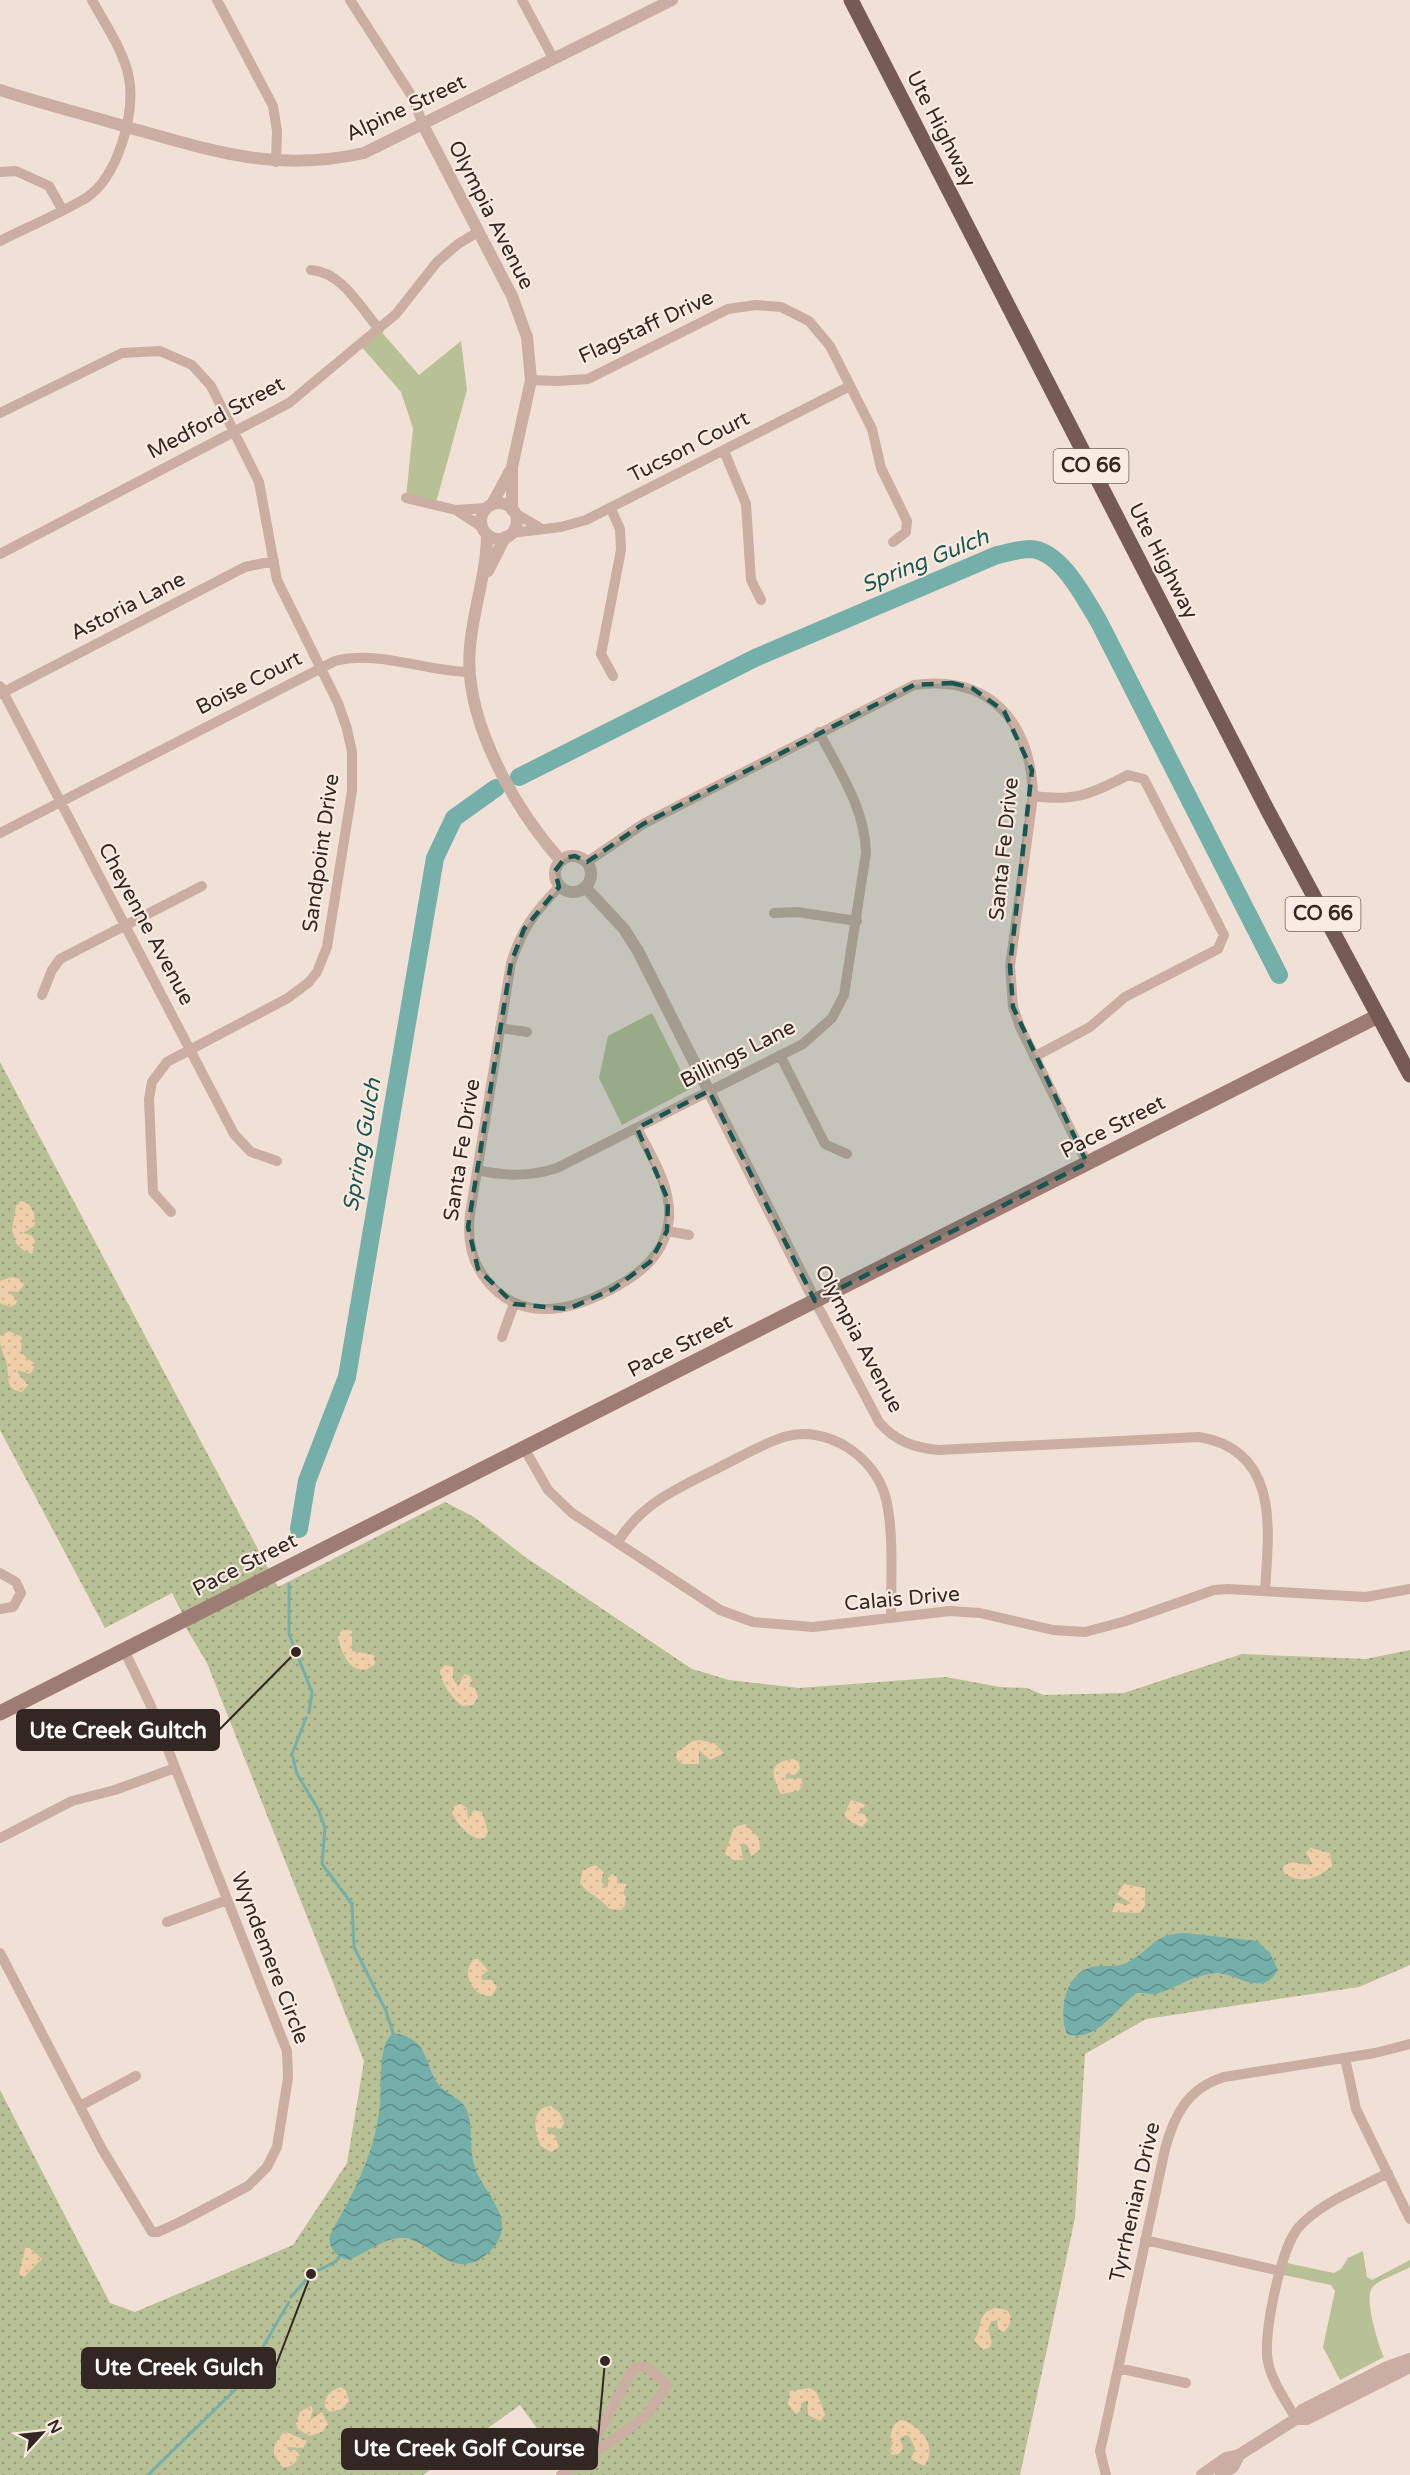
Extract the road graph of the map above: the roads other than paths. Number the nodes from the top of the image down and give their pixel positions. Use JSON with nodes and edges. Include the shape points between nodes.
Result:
{"nodes":[{"id":1,"x":92,"y":0,"type":"edge"},
{"id":2,"x":217,"y":0,"type":"edge"},
{"id":3,"x":350,"y":0,"type":"edge"},
{"id":4,"x":522,"y":0,"type":"edge"},
{"id":5,"x":672,"y":0,"type":"edge"},
{"id":6,"x":851,"y":0,"type":"edge"},
{"id":7,"x":553,"y":58,"type":"junction"},
{"id":8,"x":0,"y":90,"type":"edge"},
{"id":9,"x":423,"y":125,"type":"junction"},
{"id":10,"x":126,"y":126,"type":"junction"},
{"id":11,"x":276,"y":162,"type":"junction"},
{"id":12,"x":0,"y":172,"type":"edge"},
{"id":13,"x":62,"y":209,"type":"junction"},
{"id":14,"x":478,"y":232,"type":"junction"},
{"id":15,"x":0,"y":241,"type":"edge"},
{"id":16,"x":310,"y":270,"type":"dead end"},
{"id":17,"x":379,"y":329,"type":"junction"},
{"id":18,"x":531,"y":380,"type":"junction"},
{"id":19,"x":850,"y":386,"type":"junction"},
{"id":20,"x":0,"y":413,"type":"edge"},
{"id":21,"x":235,"y":431,"type":"junction"},
{"id":22,"x":724,"y":451,"type":"junction"},
{"id":23,"x":512,"y":467,"type":"junction"},
{"id":24,"x":406,"y":498,"type":"dead end"},
{"id":25,"x":489,"y":506,"type":"junction"},
{"id":26,"x":611,"y":509,"type":"junction"},
{"id":27,"x":456,"y":510,"type":"junction"},
{"id":28,"x":514,"y":511,"type":"junction"},
{"id":29,"x":542,"y":529,"type":"junction"},
{"id":30,"x":484,"y":531,"type":"junction"},
{"id":31,"x":508,"y":535,"type":"junction"},
{"id":32,"x":893,"y":542,"type":"dead end"},
{"id":33,"x":0,"y":554,"type":"edge"},
{"id":34,"x":274,"y":561,"type":"junction"},
{"id":35,"x":483,"y":583,"type":"junction"},
{"id":36,"x":761,"y":600,"type":"dead end"},
{"id":37,"x":320,"y":668,"type":"junction"},
{"id":38,"x":468,"y":672,"type":"junction"},
{"id":39,"x":612,"y":676,"type":"dead end"},
{"id":40,"x":1,"y":691,"type":"edge"},
{"id":41,"x":819,"y":732,"type":"junction"},
{"id":42,"x":1033,"y":796,"type":"junction"},
{"id":43,"x":61,"y":802,"type":"junction"},
{"id":44,"x":0,"y":833,"type":"edge"},
{"id":45,"x":561,"y":861,"type":"junction"},
{"id":46,"x":587,"y":862,"type":"junction"},
{"id":47,"x":202,"y":886,"type":"dead end"},
{"id":48,"x":560,"y":886,"type":"junction"},
{"id":49,"x":585,"y":887,"type":"junction"},
{"id":50,"x":774,"y":914,"type":"dead end"},
{"id":51,"x":856,"y":921,"type":"junction"},
{"id":52,"x":125,"y":926,"type":"junction"},
{"id":53,"x":42,"y":995,"type":"dead end"},
{"id":54,"x":1378,"y":1016,"type":"junction"},
{"id":55,"x":500,"y":1028,"type":"junction"},
{"id":56,"x":527,"y":1032,"type":"dead end"},
{"id":57,"x":189,"y":1049,"type":"junction"},
{"id":58,"x":780,"y":1055,"type":"junction"},
{"id":59,"x":1034,"y":1057,"type":"junction"},
{"id":60,"x":1410,"y":1075,"type":"edge"},
{"id":61,"x":709,"y":1091,"type":"junction"},
{"id":62,"x":637,"y":1128,"type":"junction"},
{"id":63,"x":847,"y":1154,"type":"dead end"},
{"id":64,"x":277,"y":1161,"type":"dead end"},
{"id":65,"x":1087,"y":1163,"type":"junction"},
{"id":66,"x":477,"y":1170,"type":"junction"},
{"id":67,"x":171,"y":1212,"type":"dead end"},
{"id":68,"x":667,"y":1231,"type":"junction"},
{"id":69,"x":689,"y":1235,"type":"dead end"},
{"id":70,"x":815,"y":1301,"type":"junction"},
{"id":71,"x":514,"y":1304,"type":"junction"},
{"id":72,"x":502,"y":1337,"type":"dead end"},
{"id":73,"x":524,"y":1448,"type":"junction"},
{"id":74,"x":617,"y":1543,"type":"junction"},
{"id":75,"x":0,"y":1573,"type":"edge"},
{"id":76,"x":1265,"y":1590,"type":"junction"},
{"id":77,"x":1410,"y":1590,"type":"edge"},
{"id":78,"x":0,"y":1609,"type":"edge"},
{"id":79,"x":891,"y":1618,"type":"junction"},
{"id":80,"x":124,"y":1650,"type":"junction"},
{"id":81,"x":0,"y":1713,"type":"edge"},
{"id":82,"x":175,"y":1768,"type":"junction"},
{"id":83,"x":0,"y":1838,"type":"edge"},
{"id":84,"x":227,"y":1900,"type":"junction"},
{"id":85,"x":167,"y":1922,"type":"dead end"},
{"id":86,"x":0,"y":1953,"type":"edge"},
{"id":87,"x":1410,"y":2044,"type":"edge"},
{"id":88,"x":1345,"y":2058,"type":"junction"},
{"id":89,"x":136,"y":2076,"type":"dead end"},
{"id":90,"x":80,"y":2106,"type":"junction"},
{"id":91,"x":1388,"y":2173,"type":"junction"},
{"id":92,"x":1410,"y":2218,"type":"edge"},
{"id":93,"x":1145,"y":2240,"type":"junction"},
{"id":94,"x":1280,"y":2271,"type":"junction"},
{"id":95,"x":1410,"y":2359,"type":"edge"},
{"id":96,"x":1410,"y":2367,"type":"edge"},
{"id":97,"x":1118,"y":2368,"type":"junction"},
{"id":98,"x":1186,"y":2383,"type":"dead end"},
{"id":99,"x":1296,"y":2419,"type":"junction"},
{"id":100,"x":1239,"y":2455,"type":"junction"},
{"id":101,"x":574,"y":2465,"type":"junction"},
{"id":102,"x":561,"y":2475,"type":"edge"},
{"id":103,"x":1106,"y":2475,"type":"edge"},
{"id":104,"x":1202,"y":2475,"type":"edge"},
{"id":105,"x":1221,"y":2475,"type":"edge"}],
"edges":[{"from":1,"to":10,"type":"street","via":[[121,54],[129,79]]},
{"from":2,"to":11,"type":"street","via":[[273,106]]},
{"from":3,"to":9,"type":"street","name":"Olympia Avenue","via":[[413,98]]},
{"from":4,"to":7,"type":"street"},
{"from":5,"to":7,"type":"street","name":"Alpine Street"},
{"from":6,"to":54,"type":"main road","name":"Ute Highway","number":"CO 66","via":[[1268,811]]},
{"from":7,"to":9,"type":"street","name":"Alpine Street"},
{"from":8,"to":10,"type":"street","name":"Alpine Street"},
{"from":9,"to":11,"type":"street","name":"Alpine Street","via":[[364,153],[308,162]]},
{"from":9,"to":14,"type":"street","name":"Olympia Avenue"},
{"from":10,"to":11,"type":"street","name":"Alpine Street","via":[[215,153]]},
{"from":10,"to":13,"type":"street","via":[[112,171],[87,196]]},
{"from":12,"to":13,"type":"street","via":[[16,171],[49,186]]},
{"from":13,"to":15,"type":"street"},
{"from":14,"to":17,"type":"street","name":"Medford Street","via":[[437,262],[396,314]]},
{"from":14,"to":18,"type":"street","name":"Olympia Avenue","via":[[521,317]]},
{"from":16,"to":17,"type":"street","via":[[337,279]]},
{"from":17,"to":21,"type":"street","name":"Medford Street","via":[[289,403]]},
{"from":18,"to":19,"type":"street","name":"Flagstaff Drive","via":[[588,379],[728,309],[756,305],[782,307],[815,326]]},
{"from":18,"to":23,"type":"street","name":"Olympia Avenue"},
{"from":19,"to":22,"type":"street","name":"Tucson Court"},
{"from":19,"to":32,"type":"street","name":"Flagstaff Drive","via":[[872,429],[881,468],[907,521],[906,532]]},
{"from":20,"to":21,"type":"street","name":"Sandpoint Drive","via":[[114,355],[160,351],[177,356],[204,375]]},
{"from":21,"to":33,"type":"street","name":"Medford Street"},
{"from":21,"to":34,"type":"street","name":"Sandpoint Drive","via":[[259,482]]},
{"from":22,"to":26,"type":"street","name":"Tucson Court"},
{"from":22,"to":36,"type":"street","via":[[746,504],[751,580]]},
{"from":23,"to":25,"type":"street","name":"Olympia Avenue"},
{"from":23,"to":28,"type":"street","name":"Olympia Avenue"},
{"from":24,"to":27,"type":"street"},
{"from":25,"to":27,"type":"street"},
{"from":25,"to":28,"type":"street","via":[[503,504]]},
{"from":25,"to":30,"type":"street","via":[[481,517]]},
{"from":26,"to":29,"type":"street","name":"Tucson Court","via":[[572,525]]},
{"from":26,"to":39,"type":"street","via":[[620,529],[621,550],[602,654]]},
{"from":27,"to":30,"type":"street"},
{"from":28,"to":29,"type":"street"},
{"from":28,"to":31,"type":"street","via":[[516,524]]},
{"from":29,"to":31,"type":"street","name":"Tucson Court"},
{"from":30,"to":31,"type":"street","via":[[495,538]]},
{"from":30,"to":35,"type":"street"},
{"from":31,"to":35,"type":"street"},
{"from":34,"to":37,"type":"street","name":"Sandpoint Drive","via":[[284,597]]},
{"from":34,"to":40,"type":"street","name":"Astoria Lane","via":[[245,567]]},
{"from":35,"to":38,"type":"street","via":[[470,640]]},
{"from":37,"to":38,"type":"street","name":"Boise Court","via":[[364,656],[443,672]]},
{"from":37,"to":43,"type":"street","name":"Boise Court"},
{"from":37,"to":57,"type":"street","name":"Sandpoint Drive","via":[[347,729],[353,775],[325,956],[313,978],[299,991]]},
{"from":38,"to":45,"type":"street","via":[[474,710],[485,737],[523,810]]},
{"from":40,"to":43,"type":"street","name":"Cheyenne Avenue"},
{"from":41,"to":42,"type":"street","name":"Santa Fe Drive","via":[[914,685],[952,683],[972,688],[1004,711],[1018,733],[1032,770]]},
{"from":41,"to":46,"type":"street","name":"Santa Fe Drive","via":[[643,825]]},
{"from":41,"to":51,"type":"street","name":"Billings Lane","via":[[858,808],[866,837]]},
{"from":42,"to":59,"type":"street","name":"Santa Fe Drive","via":[[1010,983],[1013,1007]]},
{"from":42,"to":59,"type":"street","via":[[1074,799],[1128,775],[1144,779],[1224,935],[1218,949],[1125,997],[1090,1027]]},
{"from":43,"to":44,"type":"street","name":"Boise Court"},
{"from":43,"to":52,"type":"street","name":"Cheyenne Avenue"},
{"from":45,"to":46,"type":"street","via":[[575,856]]},
{"from":45,"to":48,"type":"street","via":[[555,871]]},
{"from":46,"to":49,"type":"street","via":[[591,877]]},
{"from":47,"to":52,"type":"street"},
{"from":48,"to":49,"type":"street","via":[[570,891]]},
{"from":48,"to":55,"type":"street","name":"Santa Fe Drive","via":[[530,918],[518,940]]},
{"from":49,"to":61,"type":"street","name":"Olympia Avenue","via":[[632,940]]},
{"from":50,"to":51,"type":"street","via":[[797,912]]},
{"from":51,"to":58,"type":"street","name":"Billings Lane","via":[[848,981],[838,1009],[818,1033]]},
{"from":52,"to":53,"type":"street","via":[[60,959]]},
{"from":52,"to":57,"type":"street","name":"Cheyenne Avenue"},
{"from":54,"to":60,"type":"main road","name":"Ute Highway","number":"CO 66"},
{"from":54,"to":65,"type":"main road","name":"Pace Street"},
{"from":55,"to":56,"type":"street"},
{"from":55,"to":66,"type":"street","name":"Santa Fe Drive"},
{"from":57,"to":64,"type":"street","name":"Cheyenne Avenue","via":[[239,1142],[251,1152]]},
{"from":57,"to":67,"type":"street","name":"Sandpoint Drive","via":[[159,1070],[149,1099],[153,1192]]},
{"from":58,"to":61,"type":"street","name":"Billings Lane"},
{"from":58,"to":63,"type":"street","via":[[825,1144]]},
{"from":59,"to":65,"type":"street","name":"Santa Fe Drive"},
{"from":61,"to":62,"type":"street","name":"Billings Lane"},
{"from":61,"to":70,"type":"street","name":"Olympia Avenue"},
{"from":62,"to":66,"type":"street","name":"Billings Lane","via":[[538,1174],[518,1176]]},
{"from":62,"to":68,"type":"street","name":"Santa Fe Drive","via":[[667,1191]]},
{"from":65,"to":70,"type":"main road","name":"Pace Street"},
{"from":66,"to":71,"type":"street","name":"Santa Fe Drive","via":[[468,1227],[472,1255],[490,1286]]},
{"from":68,"to":69,"type":"street"},
{"from":68,"to":71,"type":"street","name":"Santa Fe Drive","via":[[657,1254],[643,1270],[589,1301],[554,1311]]},
{"from":70,"to":73,"type":"main road","name":"Pace Street"},
{"from":70,"to":76,"type":"street","name":"Olympia Avenue","via":[[879,1422],[909,1445],[939,1450],[1199,1437],[1230,1448],[1253,1469],[1265,1493]]},
{"from":71,"to":72,"type":"street"},
{"from":73,"to":74,"type":"street","name":"Calais Drive","via":[[548,1490],[572,1513]]},
{"from":73,"to":80,"type":"main road","name":"Pace Street"},
{"from":74,"to":79,"type":"street","name":"Calais Drive","via":[[720,1610],[753,1622],[813,1627]]},
{"from":74,"to":79,"type":"street","via":[[634,1519],[659,1498],[764,1445],[792,1436],[816,1436],[855,1453],[873,1470],[882,1486],[889,1513]]},
{"from":75,"to":78,"type":"street","via":[[16,1582],[21,1593],[13,1607]]},
{"from":76,"to":77,"type":"street","name":"Calais Drive","via":[[1366,1597]]},
{"from":76,"to":79,"type":"street","name":"Calais Drive","via":[[1214,1590],[1085,1632],[1044,1629],[980,1613],[950,1611]]},
{"from":80,"to":81,"type":"main road","name":"Pace Street"},
{"from":80,"to":82,"type":"street","name":"Wyndemere Circle"},
{"from":82,"to":83,"type":"street","via":[[72,1802]]},
{"from":82,"to":84,"type":"street","name":"Wyndemere Circle"},
{"from":84,"to":85,"type":"street"},
{"from":84,"to":90,"type":"street","name":"Wyndemere Circle","via":[[288,2057],[277,2147],[267,2167],[248,2186],[154,2233]]},
{"from":86,"to":90,"type":"street","name":"Wyndemere Circle"},
{"from":87,"to":88,"type":"street","name":"Tyrrhenian Drive"},
{"from":88,"to":91,"type":"street","via":[[1356,2109]]},
{"from":88,"to":93,"type":"street","name":"Tyrrhenian Drive","via":[[1224,2077],[1189,2098],[1172,2122]]},
{"from":89,"to":90,"type":"street"},
{"from":91,"to":92,"type":"street"},
{"from":91,"to":94,"type":"street","via":[[1332,2202],[1305,2222],[1291,2239]]},
{"from":93,"to":94,"type":"street"},
{"from":93,"to":97,"type":"street","name":"Tyrrhenian Drive"},
{"from":94,"to":99,"type":"street","via":[[1266,2356]]},
{"from":95,"to":99,"type":"street","via":[[1302,2410]]},
{"from":96,"to":99,"type":"street","via":[[1307,2419]]},
{"from":97,"to":98,"type":"street"},
{"from":97,"to":103,"type":"street","name":"Tyrrhenian Drive","via":[[1100,2451]]},
{"from":99,"to":100,"type":"street"},
{"from":100,"to":104,"type":"street","via":[[1226,2458]]},
{"from":100,"to":105,"type":"street","via":[[1233,2467]]},
{"from":101,"to":101,"type":"street","via":[[647,2414],[667,2386],[651,2370],[642,2366],[633,2369],[591,2447]]},
{"from":101,"to":102,"type":"street"}]}
